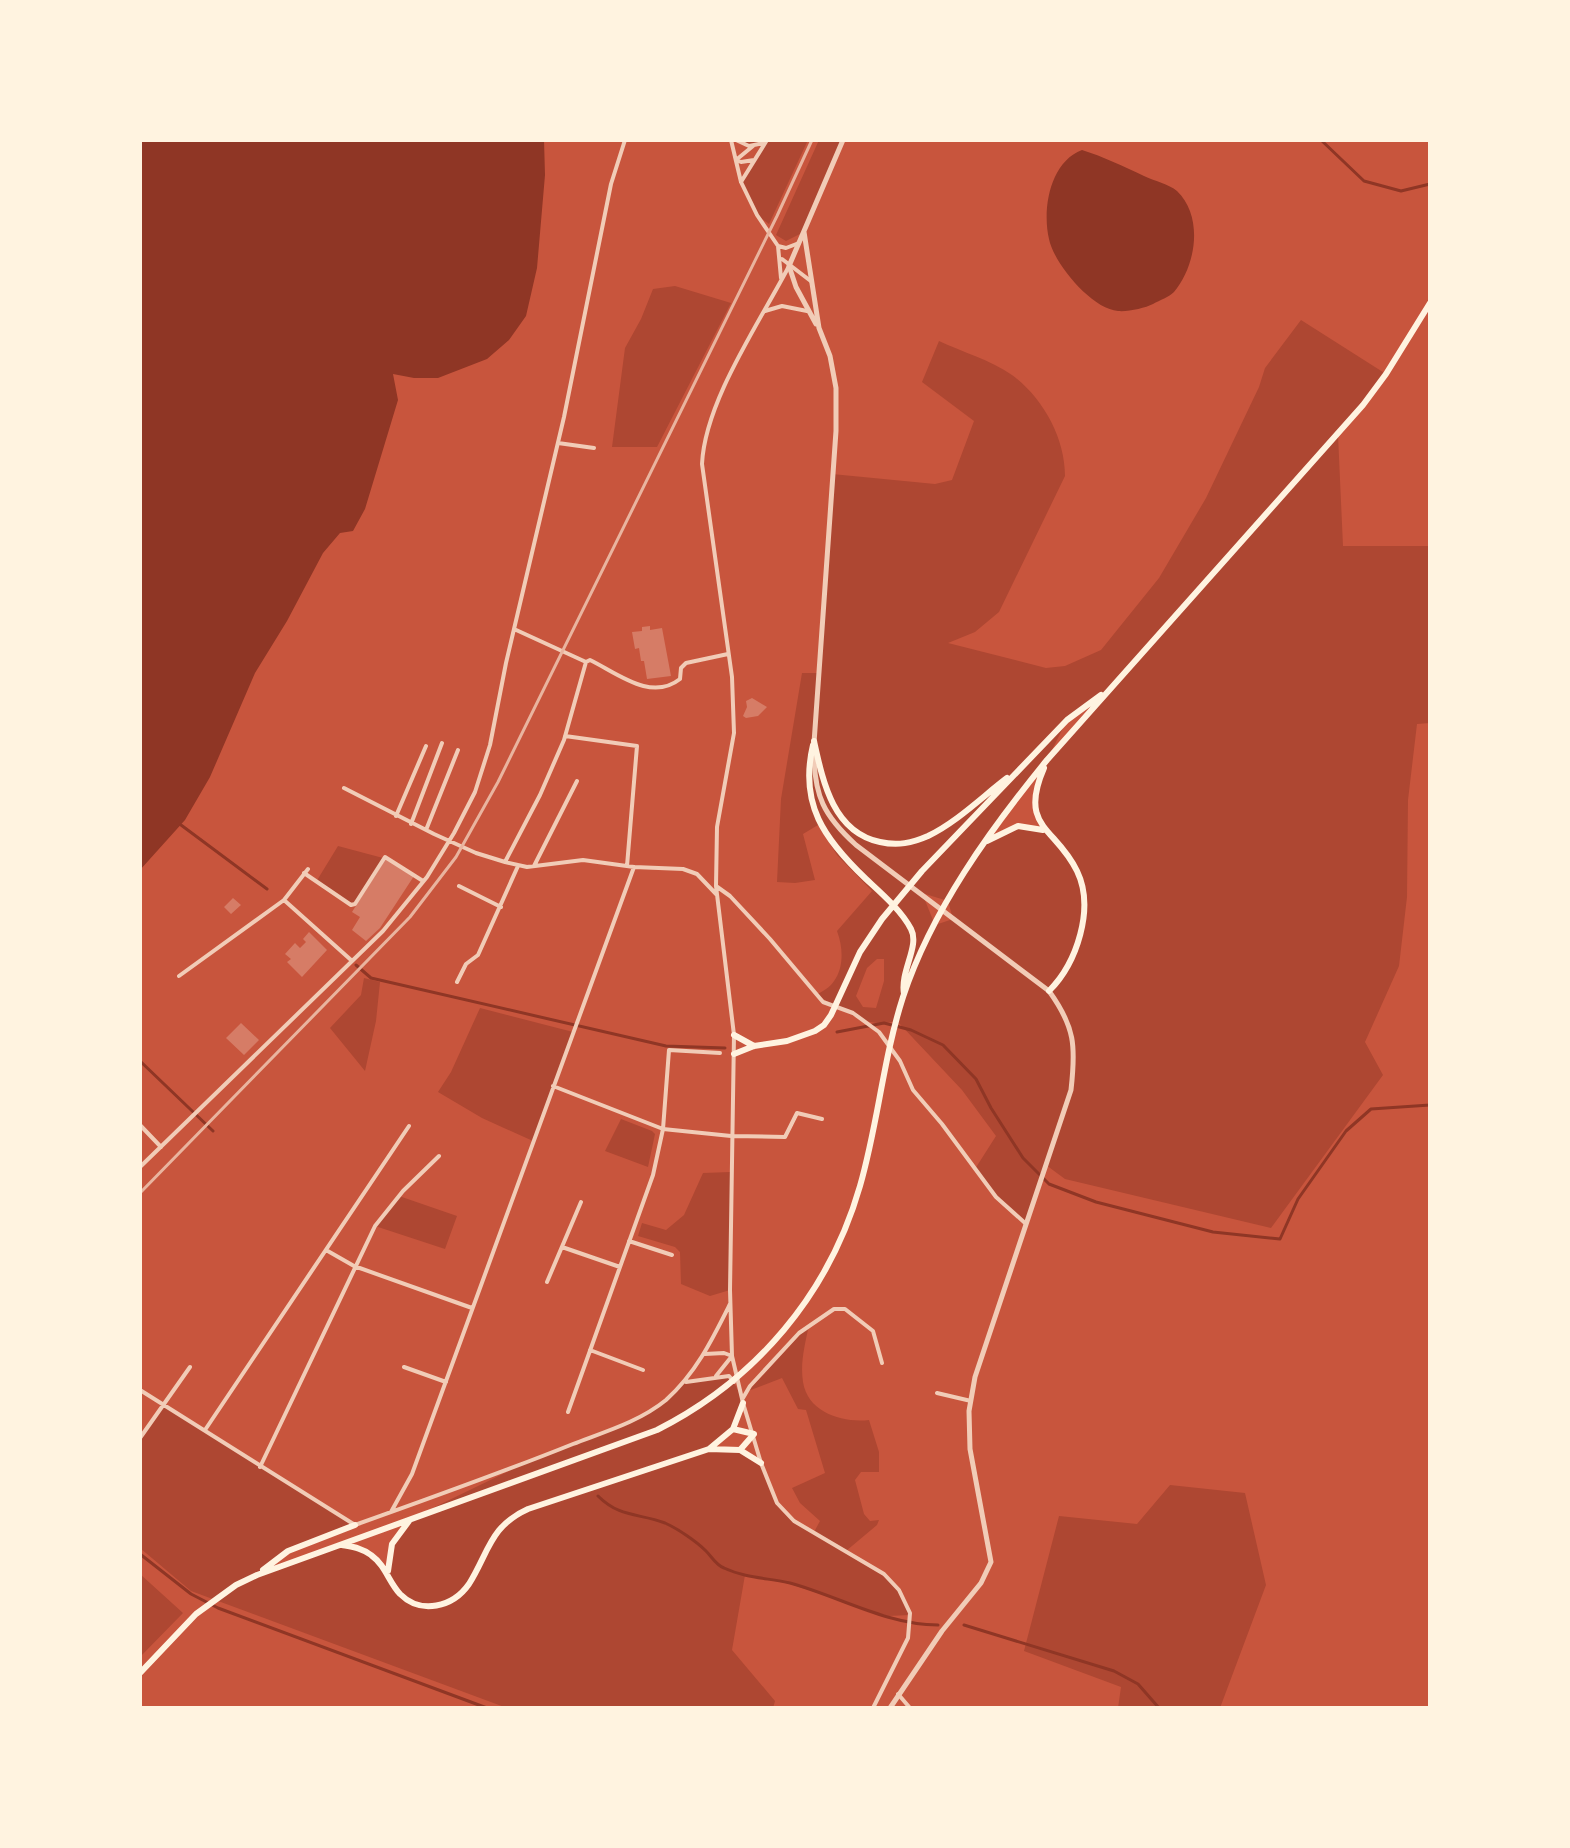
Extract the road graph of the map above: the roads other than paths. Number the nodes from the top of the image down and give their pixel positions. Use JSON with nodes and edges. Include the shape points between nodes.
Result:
{"nodes":[{"id":1,"x":625,"y":140,"type":"edge"},
{"id":2,"x":734,"y":140,"type":"edge"},
{"id":3,"x":843,"y":140,"type":"edge"},
{"id":4,"x":767,"y":141,"type":"edge"},
{"id":5,"x":753,"y":146,"type":"junction"},
{"id":6,"x":736,"y":160,"type":"junction"},
{"id":7,"x":755,"y":160,"type":"junction"},
{"id":8,"x":741,"y":182,"type":"junction"},
{"id":9,"x":804,"y":232,"type":"junction"},
{"id":10,"x":799,"y":243,"type":"junction"},
{"id":11,"x":778,"y":246,"type":"junction"},
{"id":12,"x":786,"y":248,"type":"junction"},
{"id":13,"x":781,"y":258,"type":"junction"},
{"id":14,"x":789,"y":266,"type":"junction"},
{"id":15,"x":781,"y":280,"type":"junction"},
{"id":16,"x":812,"y":282,"type":"junction"},
{"id":17,"x":1430,"y":303,"type":"edge"},
{"id":18,"x":765,"y":311,"type":"junction"},
{"id":19,"x":807,"y":311,"type":"junction"},
{"id":20,"x":819,"y":328,"type":"junction"},
{"id":21,"x":558,"y":443,"type":"junction"},
{"id":22,"x":594,"y":448,"type":"dead end"},
{"id":23,"x":514,"y":629,"type":"junction"},
{"id":24,"x":728,"y":654,"type":"junction"},
{"id":25,"x":586,"y":662,"type":"junction"},
{"id":26,"x":1111,"y":688,"type":"junction"},
{"id":27,"x":565,"y":736,"type":"junction"},
{"id":28,"x":814,"y":741,"type":"junction"},
{"id":29,"x":442,"y":743,"type":"dead end"},
{"id":30,"x":426,"y":746,"type":"dead end"},
{"id":31,"x":458,"y":750,"type":"dead end"},
{"id":32,"x":1047,"y":760,"type":"junction"},
{"id":33,"x":1022,"y":768,"type":"junction"},
{"id":34,"x":577,"y":781,"type":"dead end"},
{"id":35,"x":344,"y":788,"type":"dead end"},
{"id":36,"x":396,"y":816,"type":"junction"},
{"id":37,"x":411,"y":824,"type":"junction"},
{"id":38,"x":426,"y":830,"type":"junction"},
{"id":39,"x":1044,"y":830,"type":"junction"},
{"id":40,"x":450,"y":840,"type":"junction"},
{"id":41,"x":984,"y":843,"type":"junction"},
{"id":42,"x":505,"y":862,"type":"junction"},
{"id":43,"x":518,"y":866,"type":"junction"},
{"id":44,"x":534,"y":866,"type":"junction"},
{"id":45,"x":627,"y":866,"type":"junction"},
{"id":46,"x":634,"y":867,"type":"junction"},
{"id":47,"x":423,"y":881,"type":"junction"},
{"id":48,"x":459,"y":886,"type":"dead end"},
{"id":49,"x":716,"y":886,"type":"junction"},
{"id":50,"x":717,"y":895,"type":"junction"},
{"id":51,"x":284,"y":900,"type":"junction"},
{"id":52,"x":501,"y":907,"type":"junction"},
{"id":53,"x":351,"y":960,"type":"junction"},
{"id":54,"x":179,"y":976,"type":"dead end"},
{"id":55,"x":457,"y":982,"type":"dead end"},
{"id":56,"x":1049,"y":991,"type":"junction"},
{"id":57,"x":904,"y":995,"type":"junction"},
{"id":58,"x":734,"y":1035,"type":"junction"},
{"id":59,"x":754,"y":1046,"type":"junction"},
{"id":60,"x":720,"y":1053,"type":"dead end"},
{"id":61,"x":734,"y":1054,"type":"junction"},
{"id":62,"x":553,"y":1086,"type":"junction"},
{"id":63,"x":822,"y":1119,"type":"dead end"},
{"id":64,"x":140,"y":1125,"type":"edge"},
{"id":65,"x":409,"y":1126,"type":"dead end"},
{"id":66,"x":663,"y":1129,"type":"junction"},
{"id":67,"x":731,"y":1136,"type":"junction"},
{"id":68,"x":161,"y":1147,"type":"junction"},
{"id":69,"x":439,"y":1156,"type":"dead end"},
{"id":70,"x":140,"y":1167,"type":"edge"},
{"id":71,"x":581,"y":1202,"type":"dead end"},
{"id":72,"x":1025,"y":1223,"type":"junction"},
{"id":73,"x":629,"y":1241,"type":"junction"},
{"id":74,"x":562,"y":1247,"type":"junction"},
{"id":75,"x":326,"y":1250,"type":"junction"},
{"id":76,"x":672,"y":1255,"type":"dead end"},
{"id":77,"x":354,"y":1266,"type":"junction"},
{"id":78,"x":620,"y":1267,"type":"junction"},
{"id":79,"x":547,"y":1282,"type":"dead end"},
{"id":80,"x":730,"y":1304,"type":"junction"},
{"id":81,"x":472,"y":1308,"type":"junction"},
{"id":82,"x":590,"y":1350,"type":"junction"},
{"id":83,"x":705,"y":1354,"type":"junction"},
{"id":84,"x":732,"y":1356,"type":"junction"},
{"id":85,"x":882,"y":1363,"type":"dead end"},
{"id":86,"x":190,"y":1367,"type":"dead end"},
{"id":87,"x":404,"y":1367,"type":"dead end"},
{"id":88,"x":643,"y":1370,"type":"dead end"},
{"id":89,"x":716,"y":1376,"type":"junction"},
{"id":90,"x":446,"y":1382,"type":"junction"},
{"id":91,"x":684,"y":1382,"type":"junction"},
{"id":92,"x":739,"y":1389,"type":"junction"},
{"id":93,"x":140,"y":1390,"type":"edge"},
{"id":94,"x":937,"y":1393,"type":"dead end"},
{"id":95,"x":742,"y":1401,"type":"junction"},
{"id":96,"x":971,"y":1401,"type":"junction"},
{"id":97,"x":164,"y":1406,"type":"junction"},
{"id":98,"x":568,"y":1412,"type":"dead end"},
{"id":99,"x":733,"y":1429,"type":"junction"},
{"id":100,"x":205,"y":1431,"type":"junction"},
{"id":101,"x":754,"y":1434,"type":"junction"},
{"id":102,"x":140,"y":1438,"type":"edge"},
{"id":103,"x":709,"y":1449,"type":"junction"},
{"id":104,"x":740,"y":1450,"type":"junction"},
{"id":105,"x":761,"y":1463,"type":"junction"},
{"id":106,"x":260,"y":1467,"type":"junction"},
{"id":107,"x":391,"y":1512,"type":"junction"},
{"id":108,"x":410,"y":1519,"type":"junction"},
{"id":109,"x":355,"y":1525,"type":"junction"},
{"id":110,"x":338,"y":1544,"type":"junction"},
{"id":111,"x":388,"y":1571,"type":"junction"},
{"id":112,"x":257,"y":1575,"type":"junction"},
{"id":113,"x":140,"y":1673,"type":"edge"},
{"id":114,"x":898,"y":1694,"type":"junction"},
{"id":115,"x":873,"y":1708,"type":"edge"},
{"id":116,"x":890,"y":1708,"type":"edge"},
{"id":117,"x":910,"y":1708,"type":"edge"}],
"edges":[{"from":1,"to":21,"type":"street","via":[[611,184]]},
{"from":2,"to":5,"type":"street"},
{"from":2,"to":6,"type":"street"},
{"from":3,"to":9,"type":"street"},
{"from":4,"to":5,"type":"street"},
{"from":4,"to":7,"type":"street"},
{"from":5,"to":6,"type":"street"},
{"from":6,"to":7,"type":"street"},
{"from":6,"to":8,"type":"street"},
{"from":7,"to":8,"type":"street"},
{"from":8,"to":11,"type":"street"},
{"from":9,"to":10,"type":"street"},
{"from":9,"to":16,"type":"street"},
{"from":10,"to":12,"type":"street"},
{"from":10,"to":14,"type":"street"},
{"from":11,"to":12,"type":"street"},
{"from":11,"to":13,"type":"street"},
{"from":12,"to":14,"type":"street"},
{"from":13,"to":14,"type":"street"},
{"from":13,"to":15,"type":"street"},
{"from":14,"to":15,"type":"street"},
{"from":14,"to":16,"type":"street"},
{"from":14,"to":19,"type":"street"},
{"from":15,"to":18,"type":"street"},
{"from":16,"to":20,"type":"street"},
{"from":17,"to":26,"type":"main road","via":[[1363,405]]},
{"from":18,"to":19,"type":"street","via":[[782,306]]},
{"from":18,"to":24,"type":"street","via":[[716,404],[703,443]]},
{"from":19,"to":20,"type":"street"},
{"from":20,"to":28,"type":"street","via":[[836,388],[836,431]]},
{"from":21,"to":22,"type":"street"},
{"from":21,"to":23,"type":"street"},
{"from":23,"to":25,"type":"street"},
{"from":23,"to":40,"type":"street","via":[[490,745],[475,792]]},
{"from":24,"to":25,"type":"street","via":[[686,663],[680,679],[653,687],[636,686]]},
{"from":24,"to":49,"type":"street","via":[[734,733],[717,827]]},
{"from":25,"to":27,"type":"street"},
{"from":26,"to":32,"type":"main road"},
{"from":26,"to":33,"type":"main road","via":[[1067,720]]},
{"from":27,"to":42,"type":"street"},
{"from":27,"to":45,"type":"street","via":[[637,746]]},
{"from":28,"to":33,"type":"main road","via":[[827,792],[842,818],[861,835],[900,845],[931,834]]},
{"from":28,"to":56,"type":"street","via":[[816,784],[836,827]]},
{"from":28,"to":57,"type":"main road","via":[[807,770],[813,808],[841,853],[913,931]]},
{"from":29,"to":37,"type":"street"},
{"from":30,"to":36,"type":"street"},
{"from":31,"to":38,"type":"street"},
{"from":32,"to":39,"type":"main road","via":[[1035,801]]},
{"from":32,"to":41,"type":"main road"},
{"from":33,"to":59,"type":"main road","via":[[882,919],[824,1025],[787,1041]]},
{"from":34,"to":44,"type":"street"},
{"from":35,"to":36,"type":"street"},
{"from":36,"to":37,"type":"street"},
{"from":37,"to":38,"type":"street"},
{"from":38,"to":40,"type":"street"},
{"from":39,"to":41,"type":"main road","via":[[1018,826]]},
{"from":39,"to":56,"type":"main road","via":[[1064,850],[1084,890],[1077,946],[1063,977]]},
{"from":40,"to":42,"type":"street"},
{"from":40,"to":47,"type":"street"},
{"from":41,"to":57,"type":"main road","via":[[942,913]]},
{"from":42,"to":43,"type":"street"},
{"from":43,"to":44,"type":"street"},
{"from":43,"to":52,"type":"street"},
{"from":44,"to":45,"type":"street","via":[[583,860]]},
{"from":45,"to":46,"type":"street"},
{"from":46,"to":50,"type":"street","via":[[683,869],[697,874]]},
{"from":46,"to":62,"type":"street"},
{"from":47,"to":51,"type":"street","via":[[385,857],[355,904],[306,871]]},
{"from":47,"to":53,"type":"street","via":[[383,931]]},
{"from":48,"to":52,"type":"street"},
{"from":49,"to":50,"type":"street"},
{"from":49,"to":72,"type":"street","via":[[823,1002],[853,1013],[876,1030],[900,1061],[913,1090],[996,1197]]},
{"from":50,"to":58,"type":"street"},
{"from":51,"to":53,"type":"street"},
{"from":51,"to":54,"type":"street"},
{"from":52,"to":55,"type":"street","via":[[478,955]]},
{"from":53,"to":68,"type":"street"},
{"from":56,"to":72,"type":"street","via":[[1067,1015],[1075,1057],[1071,1090]]},
{"from":57,"to":108,"type":"main road","via":[[847,1229],[795,1319],[748,1370],[657,1430]]},
{"from":58,"to":59,"type":"main road"},
{"from":58,"to":61,"type":"street"},
{"from":59,"to":61,"type":"main road"},
{"from":60,"to":66,"type":"street","via":[[669,1050]]},
{"from":61,"to":67,"type":"street"},
{"from":62,"to":66,"type":"street"},
{"from":62,"to":81,"type":"street"},
{"from":63,"to":67,"type":"street","via":[[797,1113],[785,1137]]},
{"from":64,"to":68,"type":"street"},
{"from":65,"to":75,"type":"street"},
{"from":66,"to":67,"type":"street"},
{"from":66,"to":73,"type":"street"},
{"from":67,"to":80,"type":"street"},
{"from":68,"to":70,"type":"street"},
{"from":69,"to":77,"type":"street","via":[[375,1226]]},
{"from":71,"to":74,"type":"street"},
{"from":72,"to":96,"type":"street"},
{"from":73,"to":76,"type":"street"},
{"from":73,"to":78,"type":"street"},
{"from":74,"to":78,"type":"street"},
{"from":74,"to":79,"type":"street"},
{"from":75,"to":77,"type":"street"},
{"from":75,"to":100,"type":"street"},
{"from":77,"to":81,"type":"street"},
{"from":77,"to":106,"type":"street"},
{"from":78,"to":82,"type":"street"},
{"from":80,"to":83,"type":"street"},
{"from":80,"to":84,"type":"street"},
{"from":81,"to":90,"type":"street"},
{"from":82,"to":88,"type":"street"},
{"from":82,"to":98,"type":"street"},
{"from":83,"to":84,"type":"street"},
{"from":83,"to":91,"type":"street"},
{"from":84,"to":89,"type":"street"},
{"from":84,"to":92,"type":"street"},
{"from":85,"to":95,"type":"street","via":[[873,1331],[845,1309],[834,1309],[799,1333]]},
{"from":86,"to":97,"type":"street"},
{"from":87,"to":90,"type":"street"},
{"from":89,"to":91,"type":"street"},
{"from":89,"to":92,"type":"street","via":[[729,1376]]},
{"from":90,"to":107,"type":"street","via":[[412,1474]]},
{"from":91,"to":107,"type":"street","via":[[641,1417]]},
{"from":92,"to":95,"type":"street"},
{"from":93,"to":97,"type":"street"},
{"from":94,"to":96,"type":"street"},
{"from":95,"to":99,"type":"main road"},
{"from":95,"to":101,"type":"street"},
{"from":96,"to":114,"type":"street","via":[[970,1449],[991,1562]]},
{"from":97,"to":100,"type":"street"},
{"from":97,"to":102,"type":"street"},
{"from":99,"to":101,"type":"main road"},
{"from":99,"to":103,"type":"main road"},
{"from":100,"to":106,"type":"street"},
{"from":101,"to":104,"type":"main road"},
{"from":101,"to":105,"type":"street"},
{"from":103,"to":104,"type":"main road"},
{"from":103,"to":111,"type":"main road","via":[[519,1513],[497,1531],[467,1586],[439,1606],[404,1597]]},
{"from":104,"to":105,"type":"main road"},
{"from":105,"to":115,"type":"street","via":[[777,1503],[794,1521],[884,1574],[899,1590],[910,1615],[908,1638]]},
{"from":106,"to":109,"type":"street"},
{"from":107,"to":109,"type":"street"},
{"from":108,"to":110,"type":"main road"},
{"from":108,"to":111,"type":"main road","via":[[392,1544]]},
{"from":109,"to":112,"type":"main road","via":[[288,1551]]},
{"from":110,"to":111,"type":"main road","via":[[373,1556]]},
{"from":110,"to":112,"type":"main road"},
{"from":112,"to":113,"type":"main road","via":[[202,1609]]},
{"from":114,"to":116,"type":"street"},
{"from":114,"to":117,"type":"street"}]}
